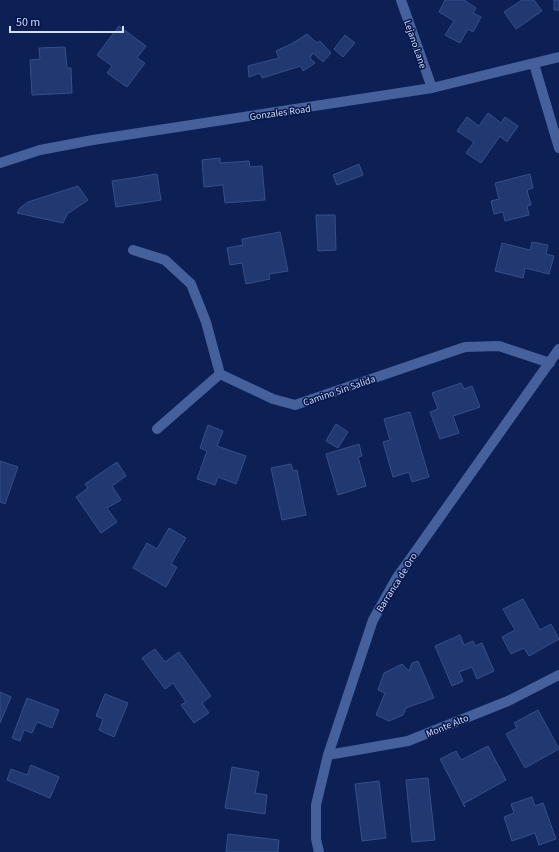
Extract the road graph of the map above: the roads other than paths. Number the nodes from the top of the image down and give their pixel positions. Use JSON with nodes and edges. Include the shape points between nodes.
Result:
{"nodes":[{"id":1,"x":401,"y":0,"type":"edge"},
{"id":2,"x":559,"y":57,"type":"edge"},
{"id":3,"x":534,"y":64,"type":"junction"},
{"id":4,"x":432,"y":88,"type":"junction"},
{"id":5,"x":559,"y":148,"type":"edge"},
{"id":6,"x":0,"y":163,"type":"edge"},
{"id":7,"x":133,"y":250,"type":"dead end"},
{"id":8,"x":559,"y":349,"type":"edge"},
{"id":9,"x":550,"y":363,"type":"junction"},
{"id":10,"x":220,"y":374,"type":"junction"},
{"id":11,"x":157,"y":429,"type":"dead end"},
{"id":12,"x":559,"y":675,"type":"edge"},
{"id":13,"x":328,"y":755,"type":"junction"},
{"id":14,"x":318,"y":852,"type":"edge"}],
"edges":[{"from":1,"to":4,"type":"street","name":"Lejano Lane"},
{"from":2,"to":3,"type":"street","name":"Gonzales Road"},
{"from":3,"to":4,"type":"street","name":"Gonzales Road"},
{"from":3,"to":5,"type":"street"},
{"from":4,"to":6,"type":"street","name":"Gonzales Road","via":[[93,140],[40,150]]},
{"from":7,"to":10,"type":"street","via":[[165,260],[191,284],[206,322]]},
{"from":8,"to":9,"type":"street","name":"Barranca de Oro"},
{"from":9,"to":10,"type":"street","name":"Camino Sin Salida","via":[[499,346],[465,347],[295,405],[273,399]]},
{"from":9,"to":13,"type":"street","name":"Barranca de Oro","via":[[383,599],[363,645]]},
{"from":10,"to":11,"type":"street"},
{"from":12,"to":13,"type":"street","name":"Monte Alto","via":[[508,701],[408,741]]},
{"from":13,"to":14,"type":"street","name":"Barranca de Oro","via":[[316,805]]}]}
